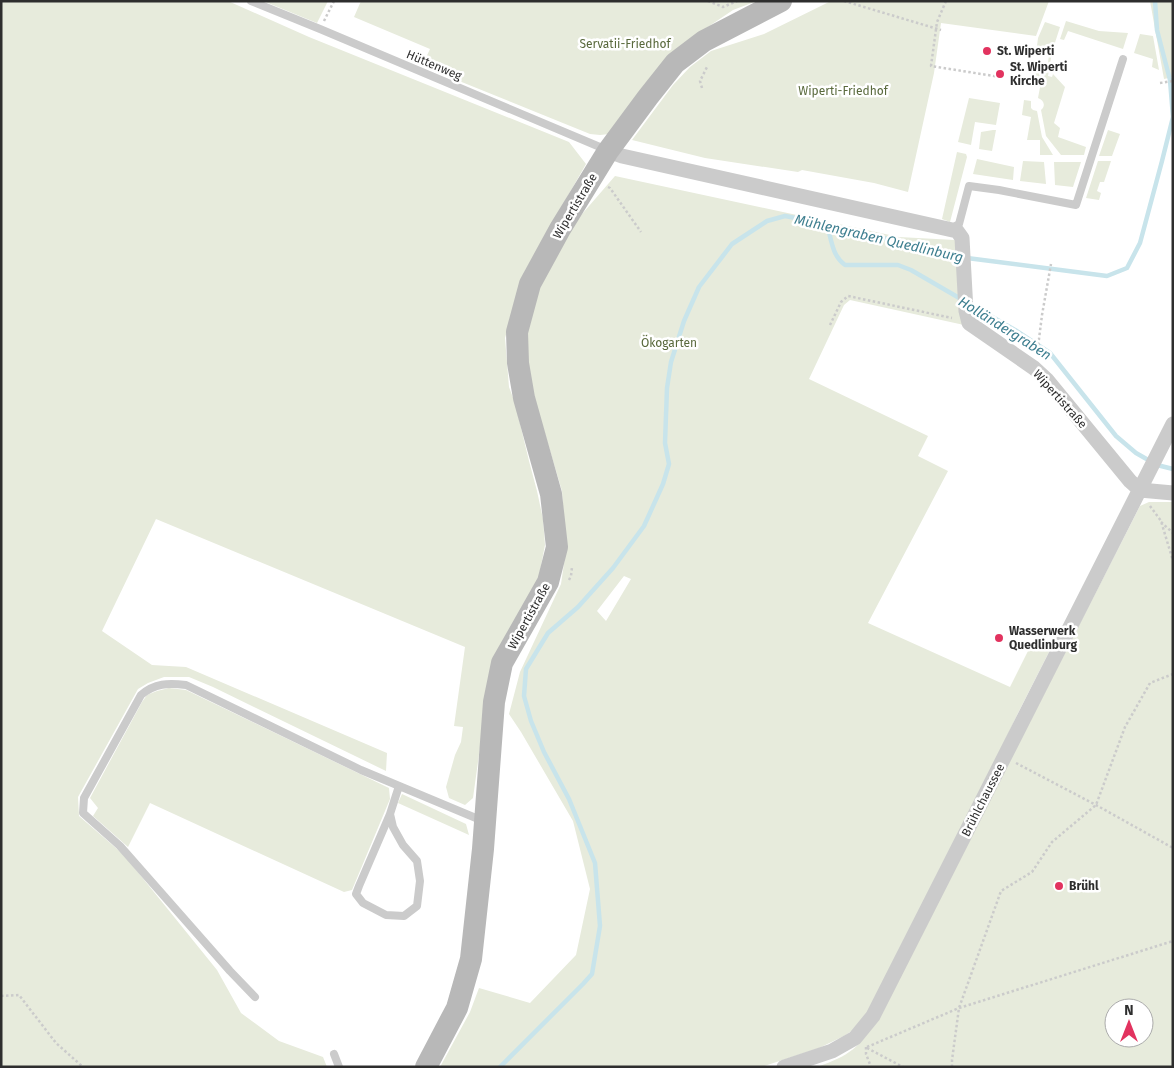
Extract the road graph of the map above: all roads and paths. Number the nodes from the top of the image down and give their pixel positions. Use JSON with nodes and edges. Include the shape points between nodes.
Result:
{"nodes":[{"id":1,"x":251,"y":1,"type":"edge"},
{"id":2,"x":334,"y":1,"type":"edge"},
{"id":3,"x":708,"y":1,"type":"edge"},
{"id":4,"x":737,"y":1,"type":"edge"},
{"id":5,"x":781,"y":1,"type":"edge"},
{"id":6,"x":844,"y":1,"type":"edge"},
{"id":7,"x":946,"y":1,"type":"edge"},
{"id":8,"x":320,"y":29,"type":"junction"},
{"id":9,"x":936,"y":29,"type":"junction"},
{"id":10,"x":941,"y":30,"type":"dead end"},
{"id":11,"x":1123,"y":59,"type":"dead end"},
{"id":12,"x":707,"y":67,"type":"dead end"},
{"id":13,"x":1000,"y":74,"type":"dead end"},
{"id":14,"x":1173,"y":81,"type":"edge"},
{"id":15,"x":1160,"y":83,"type":"dead end"},
{"id":16,"x":702,"y":88,"type":"dead end"},
{"id":17,"x":608,"y":151,"type":"junction"},
{"id":18,"x":592,"y":176,"type":"junction"},
{"id":19,"x":951,"y":229,"type":"junction"},
{"id":20,"x":641,"y":232,"type":"dead end"},
{"id":21,"x":1051,"y":264,"type":"dead end"},
{"id":22,"x":968,"y":316,"type":"junction"},
{"id":23,"x":830,"y":326,"type":"dead end"},
{"id":24,"x":1038,"y":351,"type":"dead end"},
{"id":25,"x":1173,"y":424,"type":"edge"},
{"id":26,"x":1140,"y":490,"type":"junction"},
{"id":27,"x":1173,"y":493,"type":"edge"},
{"id":28,"x":1161,"y":521,"type":"junction"},
{"id":29,"x":1173,"y":533,"type":"edge"},
{"id":30,"x":1173,"y":561,"type":"edge"},
{"id":31,"x":1173,"y":674,"type":"edge"},
{"id":32,"x":1004,"y":758,"type":"junction"},
{"id":33,"x":399,"y":786,"type":"junction"},
{"id":34,"x":1096,"y":805,"type":"junction"},
{"id":35,"x":390,"y":814,"type":"junction"},
{"id":36,"x":485,"y":822,"type":"junction"},
{"id":37,"x":1173,"y":848,"type":"edge"},
{"id":38,"x":1173,"y":941,"type":"edge"},
{"id":39,"x":1,"y":996,"type":"edge"},
{"id":40,"x":255,"y":997,"type":"dead end"},
{"id":41,"x":959,"y":1008,"type":"junction"},
{"id":42,"x":866,"y":1047,"type":"junction"},
{"id":43,"x":334,"y":1054,"type":"dead end"},
{"id":44,"x":82,"y":1067,"type":"edge"},
{"id":45,"x":338,"y":1067,"type":"edge"},
{"id":46,"x":426,"y":1067,"type":"edge"},
{"id":47,"x":784,"y":1067,"type":"edge"},
{"id":48,"x":871,"y":1067,"type":"edge"},
{"id":49,"x":903,"y":1067,"type":"edge"},
{"id":50,"x":952,"y":1067,"type":"edge"}],
"edges":[{"from":1,"to":8,"type":"lane","name":"Hüttenweg"},
{"from":2,"to":8,"type":"path"},
{"from":3,"to":4,"type":"path","via":[[723,7]]},
{"from":5,"to":17,"type":"street","name":"Wipertistraße","via":[[704,41],[675,63]]},
{"from":6,"to":9,"type":"path"},
{"from":7,"to":9,"type":"path"},
{"from":8,"to":17,"type":"lane","name":"Hüttenweg"},
{"from":9,"to":10,"type":"path"},
{"from":9,"to":13,"type":"path","via":[[930,66],[1000,77]]},
{"from":11,"to":19,"type":"lane","via":[[1076,204],[969,186],[959,224]]},
{"from":12,"to":16,"type":"path","via":[[700,81]]},
{"from":14,"to":15,"type":"path"},
{"from":17,"to":18,"type":"street","name":"Wipertistraße"},
{"from":17,"to":19,"type":"street"},
{"from":18,"to":20,"type":"path","via":[[610,188]]},
{"from":18,"to":36,"type":"street","name":"Wipertistraße","via":[[530,284],[517,332],[524,398],[550,494],[557,547],[548,582],[502,663],[494,702]]},
{"from":19,"to":22,"type":"street","via":[[961,236]]},
{"from":21,"to":24,"type":"path"},
{"from":22,"to":23,"type":"path","via":[[949,318],[848,296],[841,302]]},
{"from":22,"to":26,"type":"street","name":"Wipertistraße","via":[[969,323],[1047,380]]},
{"from":25,"to":26,"type":"street","name":"Brühlchaussee"},
{"from":26,"to":27,"type":"street"},
{"from":26,"to":28,"type":"path"},
{"from":26,"to":32,"type":"street","name":"Brühlchaussee"},
{"from":28,"to":29,"type":"path"},
{"from":28,"to":30,"type":"path"},
{"from":31,"to":34,"type":"path","via":[[1150,683],[1125,727]]},
{"from":32,"to":34,"type":"path"},
{"from":32,"to":47,"type":"street","name":"Brühlchaussee","via":[[873,1016],[855,1038],[832,1051]]},
{"from":33,"to":35,"type":"lane"},
{"from":33,"to":36,"type":"lane"},
{"from":33,"to":40,"type":"lane","via":[[186,685],[168,683],[141,695],[84,798],[83,813],[120,846]]},
{"from":34,"to":37,"type":"path"},
{"from":34,"to":41,"type":"path","via":[[1052,842],[1032,872],[1001,891]]},
{"from":35,"to":35,"type":"lane","via":[[403,845],[416,860],[420,881],[417,906],[404,916],[386,915],[363,903],[356,894]]},
{"from":36,"to":46,"type":"street","name":"Wipertistraße","via":[[471,960],[457,1008]]},
{"from":38,"to":41,"type":"path"},
{"from":39,"to":44,"type":"path","via":[[19,995],[56,1043]]},
{"from":41,"to":42,"type":"path"},
{"from":41,"to":50,"type":"path"},
{"from":42,"to":48,"type":"path"},
{"from":42,"to":49,"type":"path"},
{"from":43,"to":45,"type":"lane"}]}
